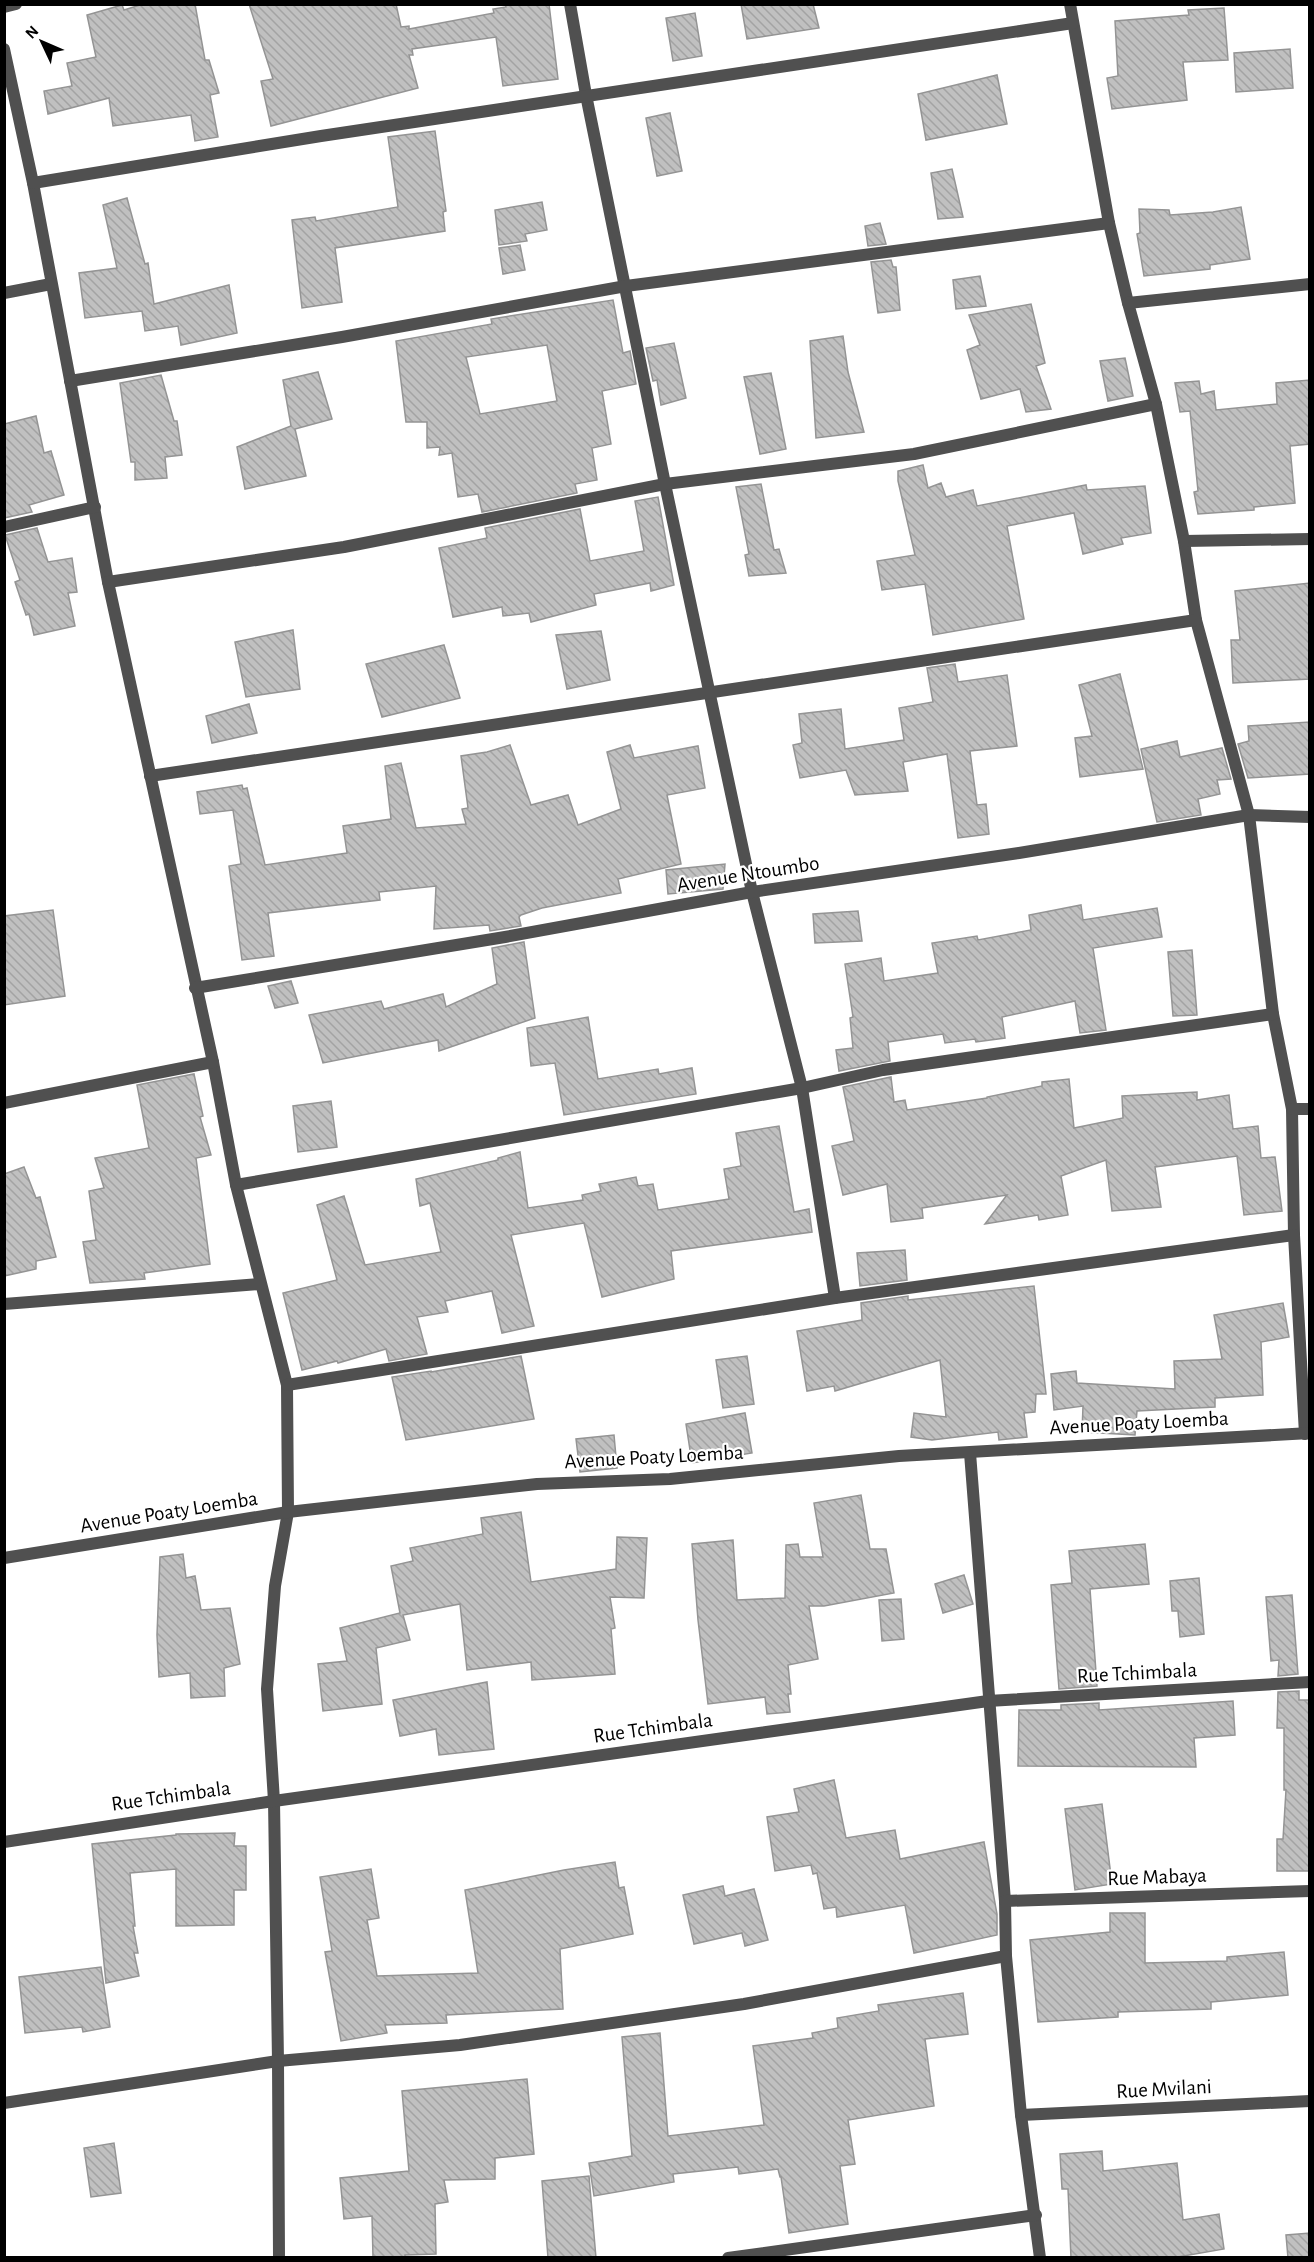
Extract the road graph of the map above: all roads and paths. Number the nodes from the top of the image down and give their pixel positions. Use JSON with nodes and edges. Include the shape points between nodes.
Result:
{"nodes":[{"id":1,"x":16,"y":4,"type":"edge"},
{"id":2,"x":570,"y":4,"type":"edge"},
{"id":3,"x":1070,"y":4,"type":"edge"},
{"id":4,"x":4,"y":7,"type":"edge"},
{"id":5,"x":1073,"y":23,"type":"junction"},
{"id":6,"x":4,"y":49,"type":"edge"},
{"id":7,"x":586,"y":95,"type":"junction"},
{"id":8,"x":33,"y":183,"type":"junction"},
{"id":9,"x":1109,"y":223,"type":"junction"},
{"id":10,"x":51,"y":284,"type":"junction"},
{"id":11,"x":1310,"y":284,"type":"edge"},
{"id":12,"x":626,"y":286,"type":"junction"},
{"id":13,"x":4,"y":293,"type":"edge"},
{"id":14,"x":1128,"y":303,"type":"junction"},
{"id":15,"x":70,"y":381,"type":"junction"},
{"id":16,"x":1156,"y":404,"type":"junction"},
{"id":17,"x":665,"y":484,"type":"junction"},
{"id":18,"x":95,"y":507,"type":"junction"},
{"id":19,"x":4,"y":527,"type":"edge"},
{"id":20,"x":1310,"y":539,"type":"edge"},
{"id":21,"x":1184,"y":541,"type":"junction"},
{"id":22,"x":108,"y":582,"type":"junction"},
{"id":23,"x":1196,"y":620,"type":"junction"},
{"id":24,"x":709,"y":692,"type":"junction"},
{"id":25,"x":150,"y":776,"type":"junction"},
{"id":26,"x":1249,"y":816,"type":"junction"},
{"id":27,"x":1310,"y":817,"type":"edge"},
{"id":28,"x":752,"y":892,"type":"junction"},
{"id":29,"x":195,"y":988,"type":"junction"},
{"id":30,"x":1273,"y":1014,"type":"junction"},
{"id":31,"x":213,"y":1062,"type":"junction"},
{"id":32,"x":802,"y":1088,"type":"junction"},
{"id":33,"x":4,"y":1103,"type":"edge"},
{"id":34,"x":1292,"y":1109,"type":"junction"},
{"id":35,"x":1310,"y":1109,"type":"edge"},
{"id":36,"x":236,"y":1185,"type":"junction"},
{"id":37,"x":1294,"y":1235,"type":"junction"},
{"id":38,"x":260,"y":1284,"type":"junction"},
{"id":39,"x":835,"y":1298,"type":"junction"},
{"id":40,"x":4,"y":1305,"type":"edge"},
{"id":41,"x":287,"y":1385,"type":"junction"},
{"id":42,"x":1307,"y":1433,"type":"edge"},
{"id":43,"x":970,"y":1453,"type":"junction"},
{"id":44,"x":288,"y":1512,"type":"junction"},
{"id":45,"x":4,"y":1558,"type":"edge"},
{"id":46,"x":1310,"y":1682,"type":"edge"},
{"id":47,"x":988,"y":1701,"type":"junction"},
{"id":48,"x":274,"y":1801,"type":"junction"},
{"id":49,"x":4,"y":1842,"type":"edge"},
{"id":50,"x":1310,"y":1892,"type":"edge"},
{"id":51,"x":1005,"y":1901,"type":"junction"},
{"id":52,"x":1006,"y":1956,"type":"junction"},
{"id":53,"x":278,"y":2061,"type":"junction"},
{"id":54,"x":1310,"y":2101,"type":"edge"},
{"id":55,"x":4,"y":2103,"type":"edge"},
{"id":56,"x":1021,"y":2115,"type":"junction"},
{"id":57,"x":1036,"y":2215,"type":"junction"},
{"id":58,"x":279,"y":2258,"type":"edge"},
{"id":59,"x":728,"y":2258,"type":"edge"},
{"id":60,"x":1040,"y":2258,"type":"edge"}],
"edges":[{"from":1,"to":4,"type":"street"},
{"from":2,"to":7,"type":"street"},
{"from":3,"to":5,"type":"street"},
{"from":5,"to":7,"type":"street"},
{"from":5,"to":9,"type":"street"},
{"from":6,"to":8,"type":"street"},
{"from":7,"to":8,"type":"street"},
{"from":7,"to":12,"type":"street"},
{"from":8,"to":10,"type":"street"},
{"from":9,"to":12,"type":"street"},
{"from":9,"to":14,"type":"street"},
{"from":10,"to":13,"type":"street"},
{"from":10,"to":15,"type":"street"},
{"from":11,"to":14,"type":"street"},
{"from":12,"to":15,"type":"street"},
{"from":12,"to":17,"type":"street"},
{"from":14,"to":16,"type":"street"},
{"from":15,"to":18,"type":"street"},
{"from":16,"to":17,"type":"street","via":[[914,454]]},
{"from":16,"to":21,"type":"street"},
{"from":17,"to":22,"type":"street","via":[[344,547]]},
{"from":17,"to":24,"type":"street"},
{"from":18,"to":19,"type":"street"},
{"from":18,"to":22,"type":"street"},
{"from":20,"to":21,"type":"street"},
{"from":21,"to":23,"type":"street"},
{"from":22,"to":25,"type":"street"},
{"from":23,"to":24,"type":"street"},
{"from":23,"to":26,"type":"street"},
{"from":24,"to":25,"type":"street"},
{"from":24,"to":28,"type":"street"},
{"from":25,"to":29,"type":"street"},
{"from":26,"to":27,"type":"street","name":"Avenue Ntoumbo"},
{"from":26,"to":28,"type":"street","name":"Avenue Ntoumbo"},
{"from":26,"to":30,"type":"street"},
{"from":28,"to":29,"type":"street","name":"Avenue Ntoumbo"},
{"from":28,"to":32,"type":"street"},
{"from":29,"to":31,"type":"street"},
{"from":30,"to":32,"type":"street","via":[[883,1070]]},
{"from":30,"to":34,"type":"street"},
{"from":31,"to":33,"type":"street"},
{"from":31,"to":36,"type":"street"},
{"from":32,"to":36,"type":"street"},
{"from":32,"to":39,"type":"street"},
{"from":34,"to":35,"type":"street"},
{"from":34,"to":37,"type":"street"},
{"from":36,"to":38,"type":"street"},
{"from":37,"to":39,"type":"street"},
{"from":37,"to":42,"type":"street"},
{"from":38,"to":40,"type":"street"},
{"from":38,"to":41,"type":"street"},
{"from":39,"to":41,"type":"street"},
{"from":41,"to":44,"type":"street"},
{"from":42,"to":43,"type":"street","name":"Avenue Poaty Loemba"},
{"from":43,"to":44,"type":"street","name":"Avenue Poaty Loemba","via":[[899,1456],[670,1479],[567,1481]]},
{"from":43,"to":47,"type":"street"},
{"from":44,"to":45,"type":"street","name":"Avenue Poaty Loemba"},
{"from":44,"to":48,"type":"street","via":[[275,1586],[267,1689]]},
{"from":46,"to":47,"type":"street","name":"Rue Tchimbala"},
{"from":47,"to":48,"type":"street","name":"Rue Tchimbala"},
{"from":47,"to":51,"type":"street"},
{"from":48,"to":49,"type":"street","name":"Rue Tchimbala"},
{"from":48,"to":53,"type":"street"},
{"from":50,"to":51,"type":"street","name":"Rue Mabaya"},
{"from":51,"to":52,"type":"street"},
{"from":52,"to":53,"type":"street","via":[[744,2004],[460,2045]]},
{"from":52,"to":56,"type":"street"},
{"from":53,"to":55,"type":"street"},
{"from":53,"to":58,"type":"street"},
{"from":54,"to":56,"type":"street","name":"Rue Mvilani"},
{"from":56,"to":57,"type":"street"},
{"from":57,"to":59,"type":"street"},
{"from":57,"to":60,"type":"street"}]}
